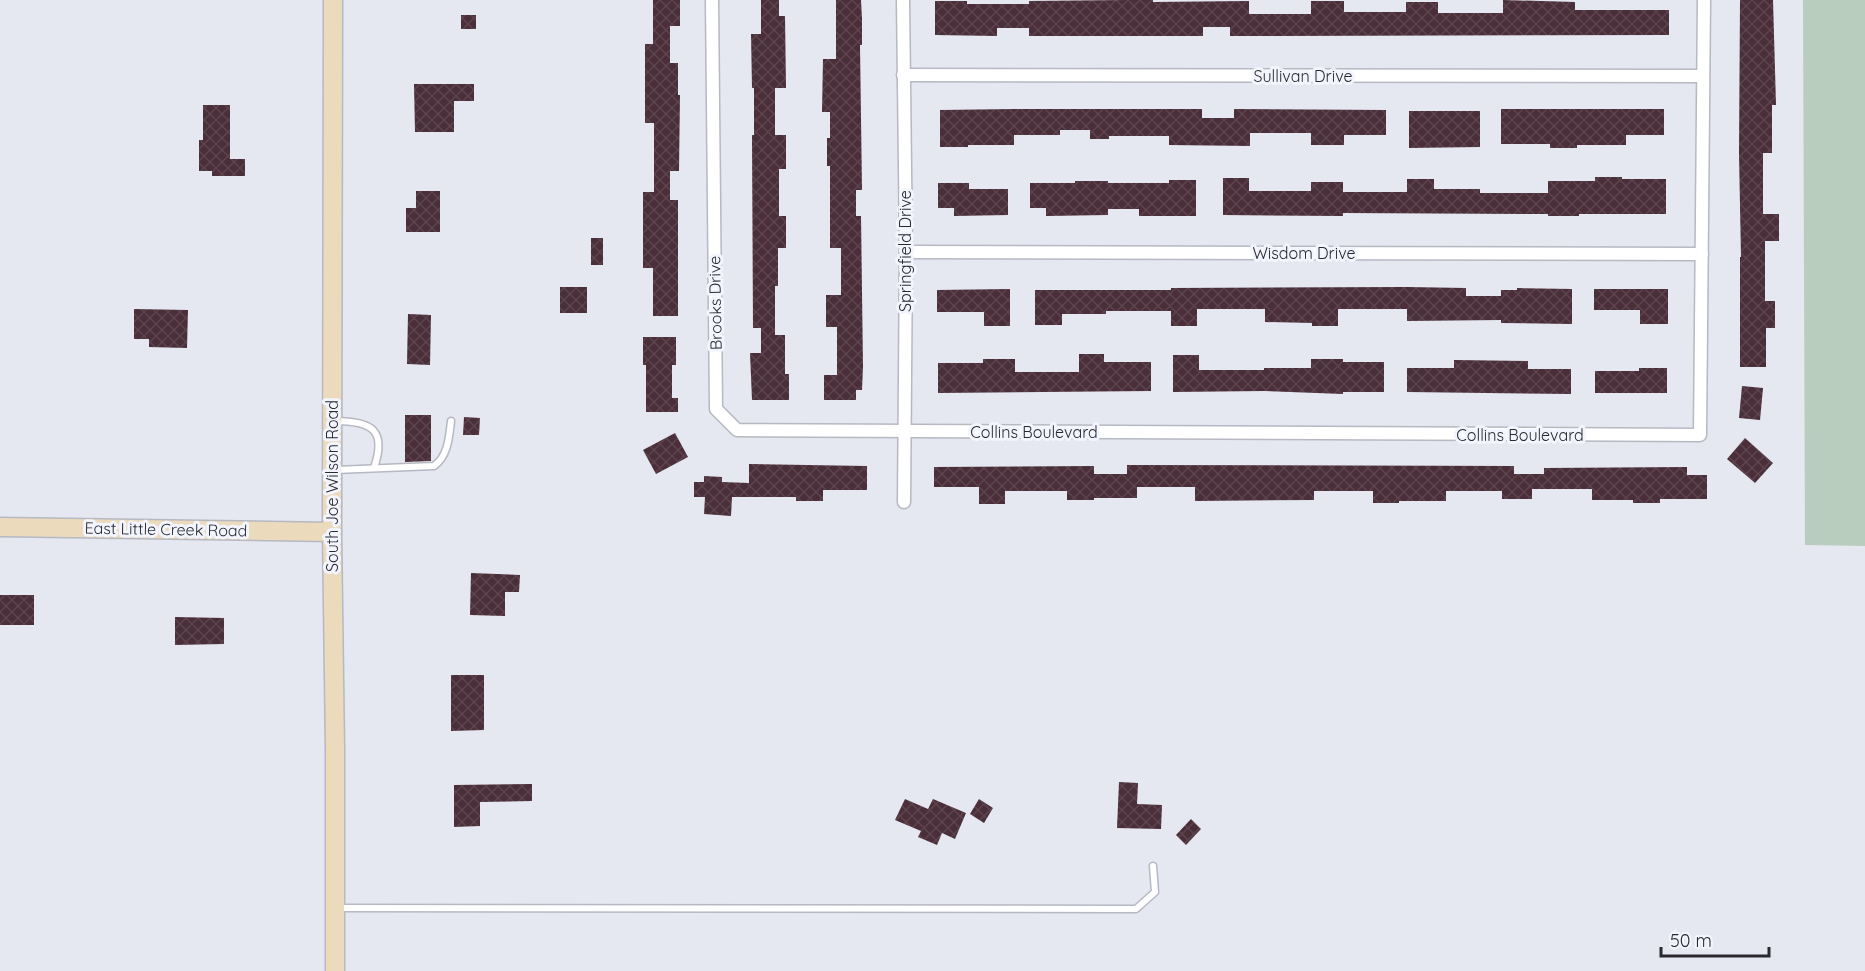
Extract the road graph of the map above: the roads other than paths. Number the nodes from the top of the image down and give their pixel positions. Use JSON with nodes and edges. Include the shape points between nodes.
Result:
{"nodes":[{"id":1,"x":333,"y":0,"type":"edge"},
{"id":2,"x":712,"y":0,"type":"edge"},
{"id":3,"x":903,"y":0,"type":"edge"},
{"id":4,"x":1704,"y":0,"type":"edge"},
{"id":5,"x":903,"y":75,"type":"junction"},
{"id":6,"x":1703,"y":76,"type":"junction"},
{"id":7,"x":906,"y":252,"type":"junction"},
{"id":8,"x":1702,"y":254,"type":"junction"},
{"id":9,"x":332,"y":421,"type":"junction"},
{"id":10,"x":451,"y":421,"type":"dead end"},
{"id":11,"x":905,"y":432,"type":"junction"},
{"id":12,"x":374,"y":468,"type":"junction"},
{"id":13,"x":332,"y":470,"type":"junction"},
{"id":14,"x":904,"y":502,"type":"dead end"},
{"id":15,"x":0,"y":527,"type":"edge"},
{"id":16,"x":332,"y":532,"type":"junction"},
{"id":17,"x":1153,"y":866,"type":"dead end"},
{"id":18,"x":336,"y":908,"type":"junction"},
{"id":19,"x":335,"y":971,"type":"edge"}],
"edges":[{"from":1,"to":9,"type":"street","name":"South Joe Wilson Road"},
{"from":2,"to":11,"type":"street","name":"Brooks Drive","via":[[716,409],[737,430]]},
{"from":3,"to":5,"type":"street","name":"Springfield Drive"},
{"from":4,"to":6,"type":"street","name":"Collins Boulevard"},
{"from":5,"to":6,"type":"street","name":"Sullivan Drive"},
{"from":5,"to":7,"type":"street","name":"Springfield Drive"},
{"from":6,"to":8,"type":"street","name":"Collins Boulevard"},
{"from":7,"to":8,"type":"street","name":"Wisdom Drive"},
{"from":7,"to":11,"type":"street","name":"Springfield Drive"},
{"from":8,"to":11,"type":"street","name":"Collins Boulevard","via":[[1700,435]]},
{"from":9,"to":12,"type":"lane","via":[[364,424],[373,430],[380,444]]},
{"from":9,"to":13,"type":"street","name":"South Joe Wilson Road"},
{"from":10,"to":12,"type":"lane","via":[[446,451],[434,466]]},
{"from":11,"to":14,"type":"street","name":"Springfield Drive"},
{"from":12,"to":13,"type":"lane"},
{"from":13,"to":16,"type":"street","name":"South Joe Wilson Road"},
{"from":15,"to":16,"type":"street","name":"East Little Creek Road"},
{"from":16,"to":18,"type":"street","name":"South Joe Wilson Road"},
{"from":17,"to":18,"type":"lane","via":[[1155,892],[1136,909]]},
{"from":18,"to":19,"type":"street","name":"South Joe Wilson Road"}]}
